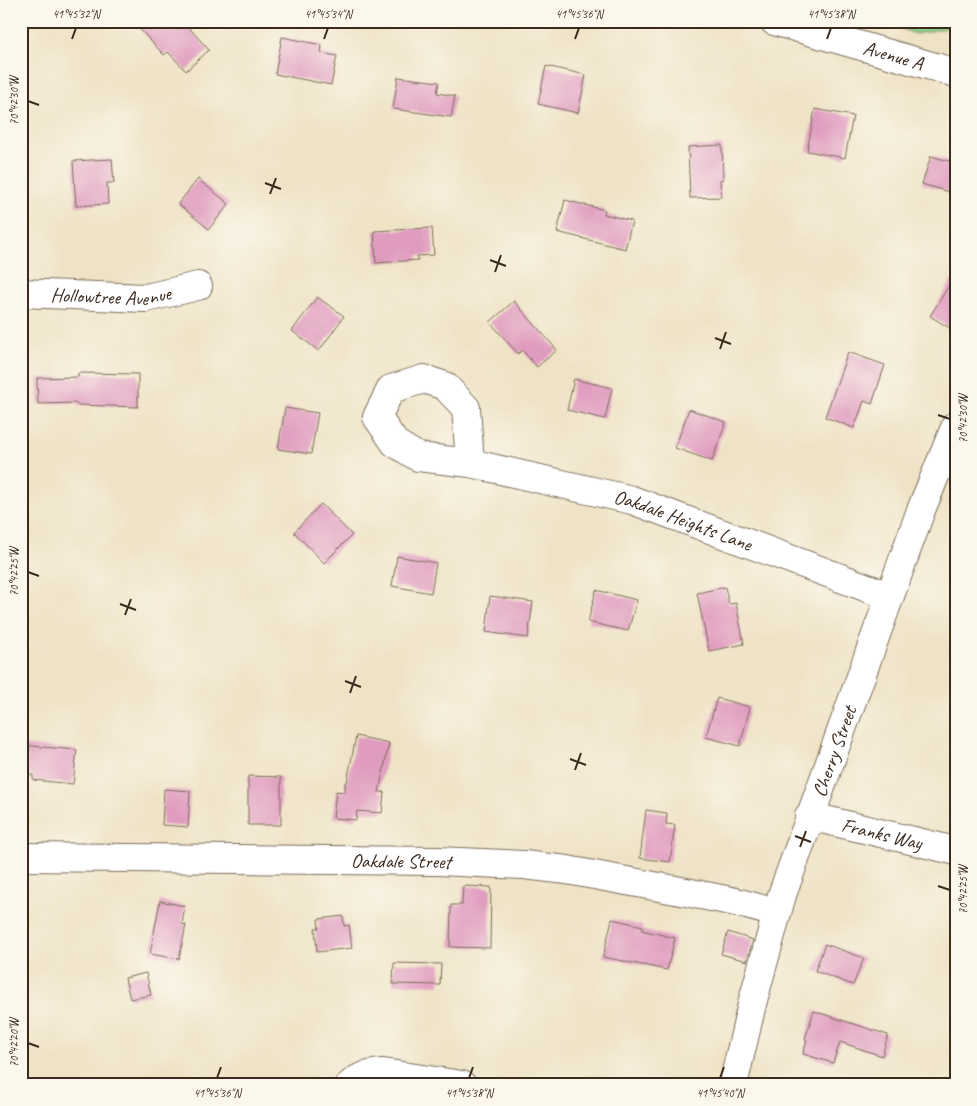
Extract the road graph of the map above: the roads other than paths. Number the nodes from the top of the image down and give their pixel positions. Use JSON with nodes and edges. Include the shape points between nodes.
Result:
{"nodes":[{"id":1,"x":774,"y":21,"type":"edge"},
{"id":2,"x":956,"y":73,"type":"edge"},
{"id":3,"x":198,"y":286,"type":"dead end"},
{"id":4,"x":21,"y":293,"type":"edge"},
{"id":5,"x":956,"y":424,"type":"edge"},
{"id":6,"x":470,"y":463,"type":"dead end"},
{"id":7,"x":889,"y":596,"type":"junction"},
{"id":8,"x":809,"y":816,"type":"junction"},
{"id":9,"x":956,"y":851,"type":"edge"},
{"id":10,"x":21,"y":857,"type":"edge"},
{"id":11,"x":776,"y":913,"type":"junction"},
{"id":12,"x":350,"y":1085,"type":"edge"},
{"id":13,"x":462,"y":1085,"type":"edge"},
{"id":14,"x":733,"y":1085,"type":"edge"}],
"edges":[{"from":1,"to":2,"type":"street","name":"Avenue A"},
{"from":3,"to":4,"type":"street","name":"Hollowtree Avenue","via":[[146,298]]},
{"from":5,"to":7,"type":"street","name":"Cherry Street"},
{"from":6,"to":7,"type":"street","name":"Oakdale Heights Lane","via":[[632,500]]},
{"from":7,"to":8,"type":"street","name":"Cherry Street"},
{"from":8,"to":9,"type":"street","name":"Franks Way"},
{"from":8,"to":11,"type":"street","name":"Cherry Street"},
{"from":10,"to":11,"type":"street","name":"Oakdale Street","via":[[524,865],[681,891]]},
{"from":11,"to":14,"type":"street","name":"Cherry Street"},
{"from":12,"to":13,"type":"street","via":[[364,1076],[383,1073]]}]}
